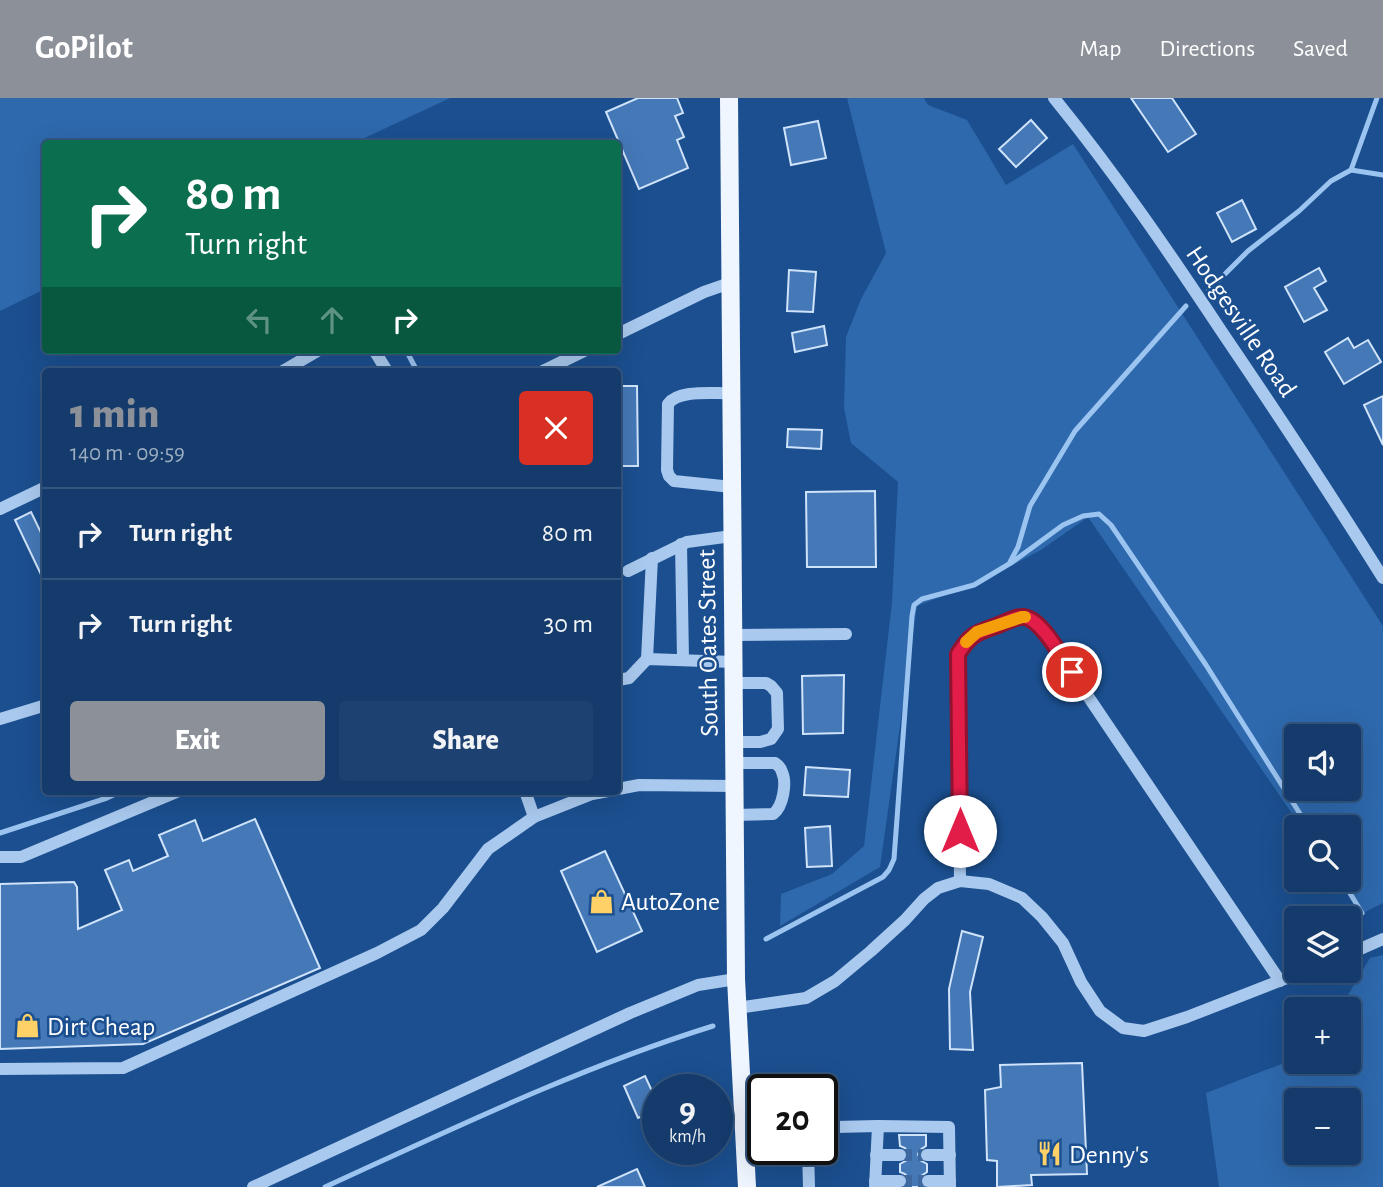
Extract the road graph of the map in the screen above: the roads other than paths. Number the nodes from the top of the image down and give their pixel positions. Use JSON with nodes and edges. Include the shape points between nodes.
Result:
{"nodes":[{"id":1,"x":729,"y":98,"type":"edge"},
{"id":2,"x":1054,"y":98,"type":"edge"},
{"id":3,"x":730,"y":283,"type":"junction"},
{"id":4,"x":621,"y":333,"type":"edge"},
{"id":5,"x":311,"y":354,"type":"edge"},
{"id":6,"x":578,"y":354,"type":"edge"},
{"id":7,"x":288,"y":368,"type":"edge"},
{"id":8,"x":549,"y":368,"type":"edge"},
{"id":9,"x":731,"y":393,"type":"junction"},
{"id":10,"x":732,"y":488,"type":"junction"},
{"id":11,"x":42,"y":489,"type":"edge"},
{"id":12,"x":0,"y":509,"type":"edge"},
{"id":13,"x":732,"y":536,"type":"junction"},
{"id":14,"x":681,"y":544,"type":"junction"},
{"id":15,"x":652,"y":558,"type":"junction"},
{"id":16,"x":628,"y":571,"type":"dead end"},
{"id":17,"x":1383,"y":578,"type":"edge"},
{"id":18,"x":846,"y":634,"type":"dead end"},
{"id":19,"x":733,"y":635,"type":"junction"},
{"id":20,"x":647,"y":659,"type":"junction"},
{"id":21,"x":683,"y":659,"type":"junction"},
{"id":22,"x":733,"y":662,"type":"junction"},
{"id":23,"x":621,"y":679,"type":"edge"},
{"id":24,"x":734,"y":683,"type":"junction"},
{"id":25,"x":42,"y":706,"type":"edge"},
{"id":26,"x":0,"y":719,"type":"edge"},
{"id":27,"x":734,"y":742,"type":"junction"},
{"id":28,"x":734,"y":763,"type":"junction"},
{"id":29,"x":735,"y":786,"type":"junction"},
{"id":30,"x":621,"y":788,"type":"edge"},
{"id":31,"x":169,"y":795,"type":"edge"},
{"id":32,"x":526,"y":795,"type":"edge"},
{"id":33,"x":589,"y":795,"type":"edge"},
{"id":34,"x":735,"y":815,"type":"junction"},
{"id":35,"x":534,"y":817,"type":"junction"},
{"id":36,"x":0,"y":857,"type":"edge"},
{"id":37,"x":960,"y":881,"type":"junction"},
{"id":38,"x":1383,"y":939,"type":"edge"},
{"id":39,"x":1361,"y":949,"type":"edge"},
{"id":40,"x":736,"y":979,"type":"junction"},
{"id":41,"x":1284,"y":979,"type":"edge"},
{"id":42,"x":1280,"y":981,"type":"junction"},
{"id":43,"x":737,"y":1008,"type":"junction"},
{"id":44,"x":0,"y":1069,"type":"edge"},
{"id":45,"x":744,"y":1119,"type":"junction"},
{"id":46,"x":747,"y":1120,"type":"edge"},
{"id":47,"x":878,"y":1126,"type":"junction"},
{"id":48,"x":838,"y":1127,"type":"edge"},
{"id":49,"x":876,"y":1155,"type":"junction"},
{"id":50,"x":900,"y":1155,"type":"tunnel mouth"},
{"id":51,"x":927,"y":1155,"type":"tunnel mouth"},
{"id":52,"x":950,"y":1155,"type":"junction"},
{"id":53,"x":808,"y":1165,"type":"edge"},
{"id":54,"x":900,"y":1181,"type":"dead end"},
{"id":55,"x":928,"y":1181,"type":"dead end"},
{"id":56,"x":875,"y":1184,"type":"edge"},
{"id":57,"x":950,"y":1184,"type":"edge"},
{"id":58,"x":253,"y":1187,"type":"edge"},
{"id":59,"x":747,"y":1187,"type":"edge"},
{"id":60,"x":809,"y":1187,"type":"edge"}],
"edges":[{"from":1,"to":3,"type":"main road","name":"South Oates Street"},
{"from":2,"to":17,"type":"street","name":"Hodgesville Road","via":[[1139,208]]},
{"from":3,"to":4,"type":"street"},
{"from":3,"to":9,"type":"main road","name":"South Oates Street"},
{"from":5,"to":7,"type":"street"},
{"from":6,"to":8,"type":"street"},
{"from":9,"to":10,"type":"main road","name":"South Oates Street"},
{"from":9,"to":10,"type":"street","via":[[671,399],[667,470],[674,481]]},
{"from":10,"to":13,"type":"main road","name":"South Oates Street"},
{"from":11,"to":12,"type":"street"},
{"from":13,"to":14,"type":"street"},
{"from":13,"to":19,"type":"main road","name":"South Oates Street"},
{"from":14,"to":15,"type":"street"},
{"from":14,"to":21,"type":"street"},
{"from":15,"to":16,"type":"street"},
{"from":15,"to":20,"type":"street"},
{"from":18,"to":19,"type":"street"},
{"from":19,"to":22,"type":"main road","name":"South Oates Street"},
{"from":20,"to":21,"type":"street"},
{"from":20,"to":23,"type":"street","via":[[629,678]]},
{"from":21,"to":22,"type":"street"},
{"from":22,"to":24,"type":"main road","name":"South Oates Street"},
{"from":24,"to":27,"type":"main road","name":"South Oates Street"},
{"from":24,"to":27,"type":"street","via":[[771,686],[777,693],[778,729],[771,739]]},
{"from":25,"to":26,"type":"street"},
{"from":27,"to":28,"type":"main road","name":"South Oates Street"},
{"from":28,"to":29,"type":"main road","name":"South Oates Street"},
{"from":28,"to":34,"type":"street","via":[[775,763],[783,776],[777,811]]},
{"from":29,"to":30,"type":"street"},
{"from":29,"to":34,"type":"main road","name":"South Oates Street"},
{"from":31,"to":36,"type":"street","via":[[21,857]]},
{"from":32,"to":35,"type":"street"},
{"from":33,"to":35,"type":"street"},
{"from":34,"to":40,"type":"main road","name":"South Oates Street"},
{"from":35,"to":44,"type":"street","via":[[488,849],[421,930],[376,953],[123,1068]]},
{"from":37,"to":42,"type":"street","via":[[989,884],[1022,898],[1063,943],[1100,1011],[1122,1028],[1144,1031]]},
{"from":37,"to":42,"type":"street","via":[[958,654],[977,632],[1022,617],[1033,619]]},
{"from":37,"to":43,"type":"street","via":[[938,888],[835,981],[806,998]]},
{"from":38,"to":39,"type":"street"},
{"from":40,"to":43,"type":"main road","name":"South Oates Street"},
{"from":40,"to":58,"type":"street","via":[[698,985],[630,1013]]},
{"from":41,"to":42,"type":"street"},
{"from":43,"to":45,"type":"main road","name":"South Oates Street"},
{"from":45,"to":46,"type":"street"},
{"from":45,"to":59,"type":"main road","name":"South Oates Street"},
{"from":47,"to":48,"type":"street"},
{"from":47,"to":49,"type":"street"},
{"from":47,"to":52,"type":"street","via":[[949,1126]]},
{"from":49,"to":50,"type":"street"},
{"from":49,"to":56,"type":"street"},
{"from":51,"to":52,"type":"street"},
{"from":52,"to":57,"type":"street"},
{"from":53,"to":60,"type":"street"},
{"from":54,"to":56,"type":"street"},
{"from":55,"to":57,"type":"street"}]}
